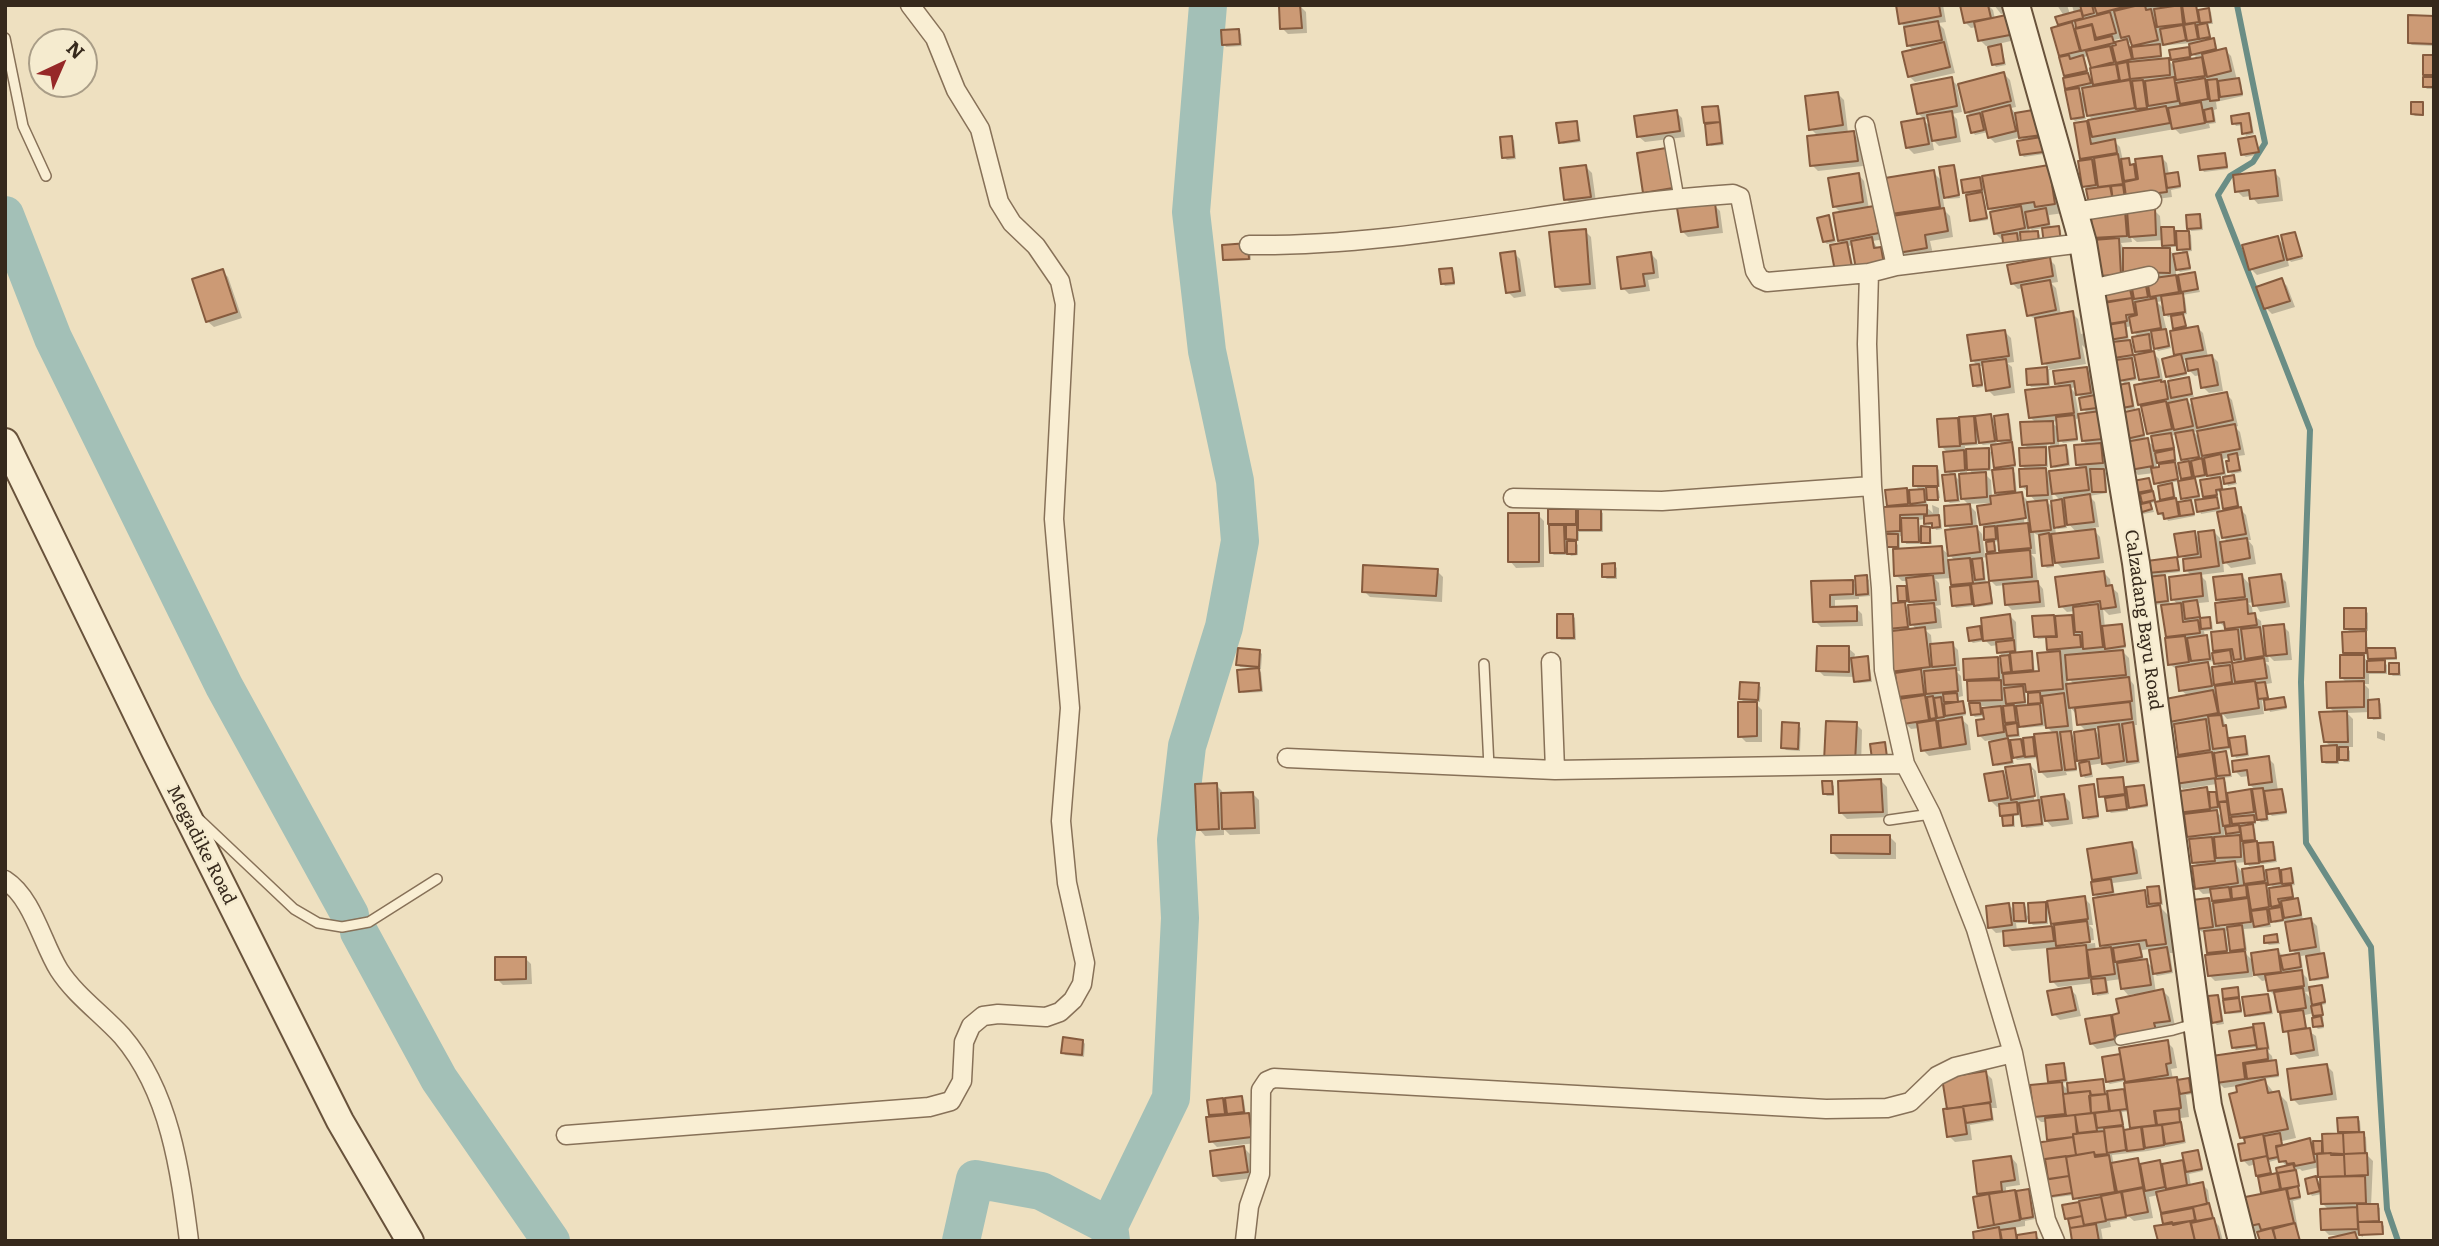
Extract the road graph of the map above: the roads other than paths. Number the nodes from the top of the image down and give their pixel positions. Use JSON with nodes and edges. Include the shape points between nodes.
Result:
{"nodes":[{"id":1,"x":910,"y":5,"type":"edge"},
{"id":2,"x":2016,"y":5,"type":"edge"},
{"id":3,"x":5,"y":38,"type":"edge"},
{"id":4,"x":1865,"y":126,"type":"dead end"},
{"id":5,"x":1669,"y":141,"type":"dead end"},
{"id":6,"x":46,"y":176,"type":"dead end"},
{"id":7,"x":1679,"y":198,"type":"junction"},
{"id":8,"x":2152,"y":200,"type":"dead end"},
{"id":9,"x":2074,"y":212,"type":"junction"},
{"id":10,"x":2083,"y":243,"type":"junction"},
{"id":11,"x":1249,"y":245,"type":"dead end"},
{"id":12,"x":1896,"y":266,"type":"junction"},
{"id":13,"x":1869,"y":273,"type":"junction"},
{"id":14,"x":2149,"y":276,"type":"dead end"},
{"id":15,"x":2091,"y":289,"type":"junction"},
{"id":16,"x":5,"y":442,"type":"edge"},
{"id":17,"x":1872,"y":486,"type":"junction"},
{"id":18,"x":1513,"y":498,"type":"dead end"},
{"id":19,"x":1551,"y":662,"type":"dead end"},
{"id":20,"x":1484,"y":664,"type":"dead end"},
{"id":21,"x":1287,"y":758,"type":"dead end"},
{"id":22,"x":1906,"y":764,"type":"junction"},
{"id":23,"x":1489,"y":767,"type":"junction"},
{"id":24,"x":1555,"y":770,"type":"junction"},
{"id":25,"x":179,"y":800,"type":"junction"},
{"id":26,"x":1931,"y":814,"type":"junction"},
{"id":27,"x":1889,"y":820,"type":"dead end"},
{"id":28,"x":437,"y":879,"type":"dead end"},
{"id":29,"x":5,"y":880,"type":"edge"},
{"id":30,"x":2196,"y":1023,"type":"junction"},
{"id":31,"x":2120,"y":1040,"type":"dead end"},
{"id":32,"x":2013,"y":1053,"type":"junction"},
{"id":33,"x":566,"y":1135,"type":"dead end"},
{"id":34,"x":189,"y":1241,"type":"edge"},
{"id":35,"x":410,"y":1241,"type":"edge"},
{"id":36,"x":1245,"y":1241,"type":"edge"},
{"id":37,"x":2055,"y":1241,"type":"edge"},
{"id":38,"x":2242,"y":1241,"type":"edge"}],
"edges":[{"from":1,"to":33,"type":"street","via":[[934,38],[979,129],[999,202],[1060,281],[1065,304],[1054,519],[1070,708],[1061,821],[1067,883],[1085,963],[1082,984],[1060,1012],[1046,1017],[984,1016],[971,1026],[964,1042],[962,1081],[951,1101],[929,1107]]},
{"from":2,"to":9,"type":"street","name":"Calzadang Bayu Road"},
{"from":3,"to":6,"type":"lane","via":[[23,126]]},
{"from":4,"to":12,"type":"street"},
{"from":5,"to":7,"type":"lane"},
{"from":7,"to":11,"type":"street","via":[[1402,235]]},
{"from":7,"to":13,"type":"street","via":[[1740,197],[1755,271],[1767,282]]},
{"from":8,"to":9,"type":"street"},
{"from":9,"to":10,"type":"street","name":"Calzadang Bayu Road"},
{"from":10,"to":12,"type":"street"},
{"from":10,"to":15,"type":"street","name":"Calzadang Bayu Road"},
{"from":12,"to":13,"type":"street"},
{"from":13,"to":17,"type":"street"},
{"from":14,"to":15,"type":"street"},
{"from":15,"to":30,"type":"street","name":"Calzadang Bayu Road","via":[[2136,563]]},
{"from":16,"to":25,"type":"street","name":"Megadike Road"},
{"from":17,"to":18,"type":"street","via":[[1662,501]]},
{"from":17,"to":22,"type":"street","via":[[1884,670]]},
{"from":19,"to":24,"type":"street"},
{"from":20,"to":23,"type":"lane"},
{"from":21,"to":23,"type":"street"},
{"from":22,"to":24,"type":"street"},
{"from":22,"to":26,"type":"street"},
{"from":23,"to":24,"type":"street"},
{"from":25,"to":28,"type":"lane","via":[[294,909],[317,923],[342,927],[369,922]]},
{"from":25,"to":35,"type":"street","name":"Megadike Road","via":[[340,1121]]},
{"from":26,"to":27,"type":"lane"},
{"from":26,"to":32,"type":"street","via":[[1976,929]]},
{"from":29,"to":34,"type":"street","via":[[15,886],[63,976],[142,1064],[178,1158]]},
{"from":30,"to":31,"type":"lane"},
{"from":30,"to":38,"type":"street","name":"Calzadang Bayu Road","via":[[2208,1106]]},
{"from":32,"to":36,"type":"street","via":[[1955,1067],[1937,1076],[1910,1102],[1887,1108],[1826,1109],[1274,1078],[1261,1090],[1260,1174],[1249,1206]]},
{"from":32,"to":37,"type":"street","via":[[2046,1220]]}]}
